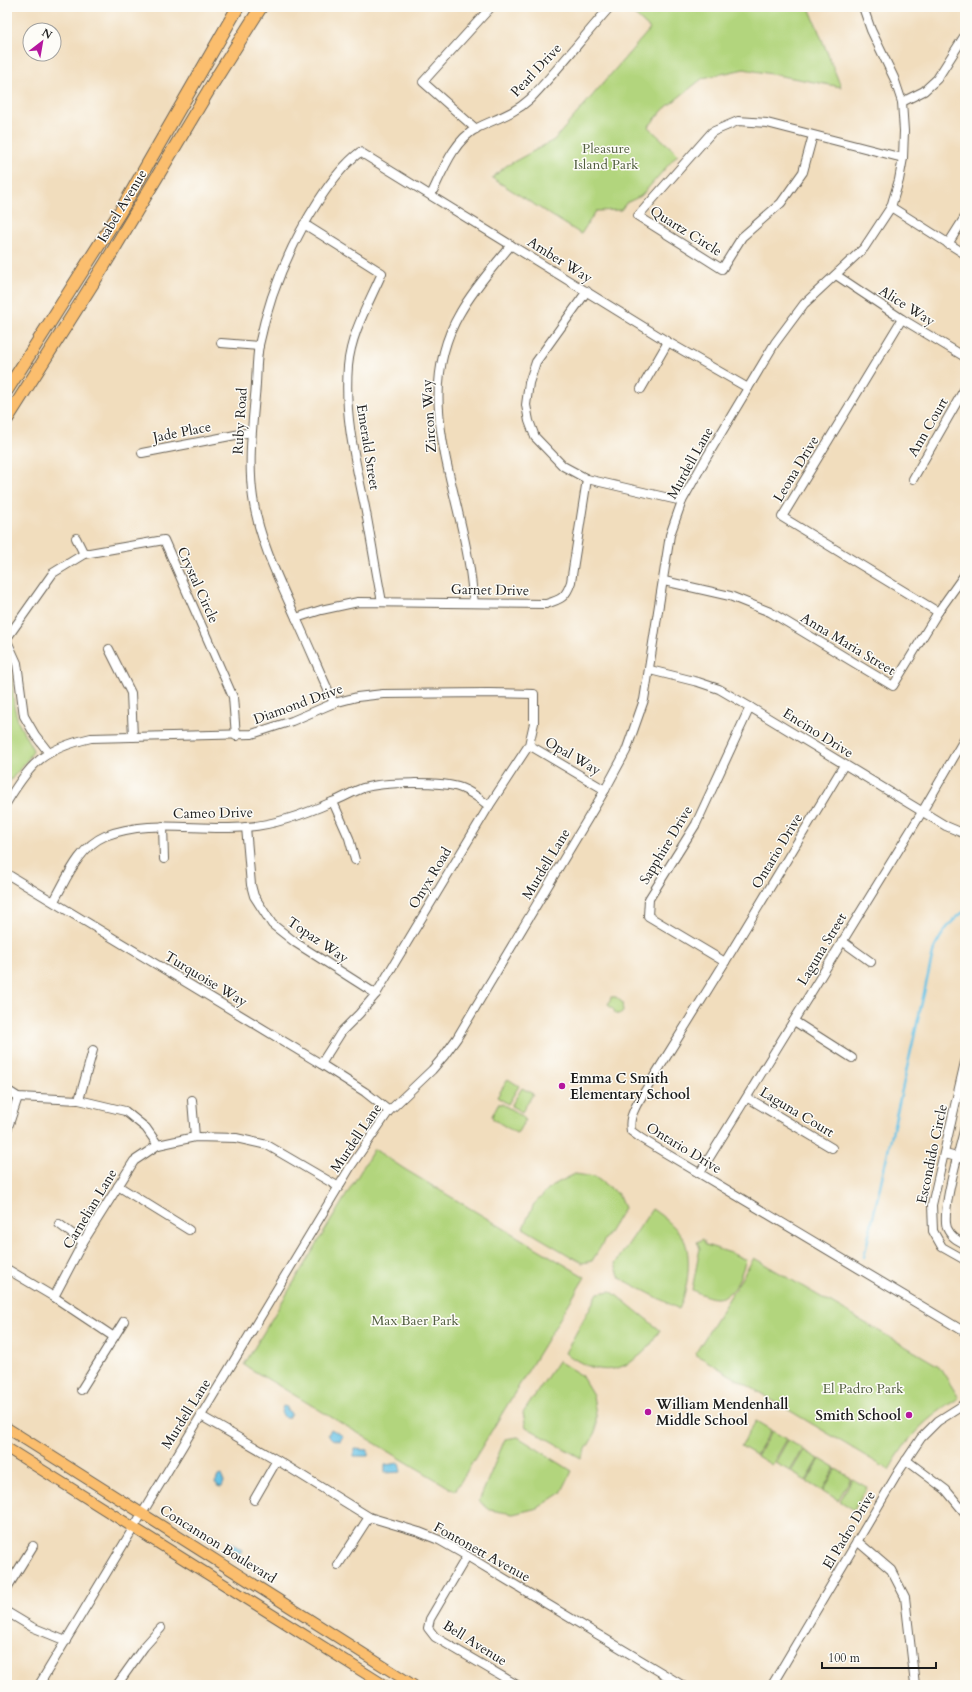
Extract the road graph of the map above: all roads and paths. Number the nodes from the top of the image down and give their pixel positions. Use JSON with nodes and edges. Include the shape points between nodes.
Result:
{"nodes":[{"id":1,"x":238,"y":7,"type":"edge"},
{"id":2,"x":260,"y":7,"type":"edge"},
{"id":3,"x":491,"y":7,"type":"edge"},
{"id":4,"x":610,"y":7,"type":"edge"},
{"id":5,"x":863,"y":7,"type":"edge"},
{"id":6,"x":965,"y":35,"type":"edge"},
{"id":7,"x":902,"y":102,"type":"junction"},
{"id":8,"x":476,"y":129,"type":"junction"},
{"id":9,"x":813,"y":135,"type":"junction"},
{"id":10,"x":360,"y":152,"type":"joint"},
{"id":11,"x":903,"y":158,"type":"junction"},
{"id":12,"x":431,"y":195,"type":"junction"},
{"id":13,"x":891,"y":207,"type":"junction"},
{"id":14,"x":965,"y":217,"type":"edge"},
{"id":15,"x":304,"y":224,"type":"junction"},
{"id":16,"x":948,"y":244,"type":"junction"},
{"id":17,"x":511,"y":245,"type":"junction"},
{"id":18,"x":965,"y":254,"type":"edge"},
{"id":19,"x":836,"y":275,"type":"junction"},
{"id":20,"x":587,"y":291,"type":"junction"},
{"id":21,"x":902,"y":319,"type":"junction"},
{"id":22,"x":668,"y":342,"type":"junction"},
{"id":23,"x":221,"y":343,"type":"dead end"},
{"id":24,"x":259,"y":346,"type":"junction"},
{"id":25,"x":965,"y":357,"type":"edge"},
{"id":26,"x":748,"y":388,"type":"junction"},
{"id":27,"x":965,"y":388,"type":"edge"},
{"id":28,"x":640,"y":389,"type":"dead end"},
{"id":29,"x":7,"y":390,"type":"edge"},
{"id":30,"x":7,"y":419,"type":"edge"},
{"id":31,"x":251,"y":432,"type":"junction"},
{"id":32,"x":142,"y":453,"type":"dead end"},
{"id":33,"x":587,"y":479,"type":"junction"},
{"id":34,"x":913,"y":479,"type":"dead end"},
{"id":35,"x":682,"y":501,"type":"junction"},
{"id":36,"x":76,"y":538,"type":"dead end"},
{"id":37,"x":84,"y":554,"type":"junction"},
{"id":38,"x":965,"y":574,"type":"edge"},
{"id":39,"x":664,"y":581,"type":"junction"},
{"id":40,"x":382,"y":602,"type":"junction"},
{"id":41,"x":474,"y":603,"type":"junction"},
{"id":42,"x":938,"y":612,"type":"junction"},
{"id":43,"x":296,"y":618,"type":"junction"},
{"id":44,"x":7,"y":640,"type":"edge"},
{"id":45,"x":109,"y":649,"type":"dead end"},
{"id":46,"x":650,"y":670,"type":"junction"},
{"id":47,"x":534,"y":694,"type":"joint"},
{"id":48,"x":334,"y":703,"type":"junction"},
{"id":49,"x":750,"y":706,"type":"junction"},
{"id":50,"x":236,"y":736,"type":"junction"},
{"id":51,"x":133,"y":737,"type":"junction"},
{"id":52,"x":965,"y":738,"type":"edge"},
{"id":53,"x":529,"y":746,"type":"junction"},
{"id":54,"x":49,"y":753,"type":"junction"},
{"id":55,"x":844,"y":765,"type":"junction"},
{"id":56,"x":605,"y":790,"type":"junction"},
{"id":57,"x":7,"y":802,"type":"edge"},
{"id":58,"x":333,"y":802,"type":"junction"},
{"id":59,"x":489,"y":806,"type":"junction"},
{"id":60,"x":922,"y":812,"type":"junction"},
{"id":61,"x":163,"y":826,"type":"junction"},
{"id":62,"x":246,"y":827,"type":"junction"},
{"id":63,"x":965,"y":834,"type":"edge"},
{"id":64,"x":164,"y":860,"type":"dead end"},
{"id":65,"x":355,"y":860,"type":"dead end"},
{"id":66,"x":7,"y":874,"type":"edge"},
{"id":67,"x":54,"y":901,"type":"junction"},
{"id":68,"x":842,"y":941,"type":"junction"},
{"id":69,"x":725,"y":962,"type":"junction"},
{"id":70,"x":871,"y":962,"type":"dead end"},
{"id":71,"x":376,"y":994,"type":"junction"},
{"id":72,"x":794,"y":1021,"type":"junction"},
{"id":73,"x":93,"y":1050,"type":"dead end"},
{"id":74,"x":852,"y":1058,"type":"dead end"},
{"id":75,"x":965,"y":1062,"type":"edge"},
{"id":76,"x":321,"y":1064,"type":"junction"},
{"id":77,"x":7,"y":1090,"type":"edge"},
{"id":78,"x":18,"y":1097,"type":"junction"},
{"id":79,"x":748,"y":1098,"type":"junction"},
{"id":80,"x":79,"y":1100,"type":"junction"},
{"id":81,"x":192,"y":1100,"type":"dead end"},
{"id":82,"x":389,"y":1111,"type":"junction"},
{"id":83,"x":965,"y":1127,"type":"edge"},
{"id":84,"x":7,"y":1130,"type":"edge"},
{"id":85,"x":195,"y":1137,"type":"junction"},
{"id":86,"x":948,"y":1141,"type":"junction"},
{"id":87,"x":963,"y":1144,"type":"edge"},
{"id":88,"x":158,"y":1145,"type":"junction"},
{"id":89,"x":832,"y":1148,"type":"dead end"},
{"id":90,"x":945,"y":1154,"type":"junction"},
{"id":91,"x":962,"y":1158,"type":"edge"},
{"id":92,"x":700,"y":1173,"type":"junction"},
{"id":93,"x":118,"y":1186,"type":"junction"},
{"id":94,"x":339,"y":1187,"type":"junction"},
{"id":95,"x":58,"y":1224,"type":"dead end"},
{"id":96,"x":189,"y":1230,"type":"dead end"},
{"id":97,"x":83,"y":1242,"type":"junction"},
{"id":98,"x":965,"y":1244,"type":"edge"},
{"id":99,"x":965,"y":1260,"type":"edge"},
{"id":100,"x":7,"y":1269,"type":"edge"},
{"id":101,"x":54,"y":1297,"type":"junction"},
{"id":102,"x":124,"y":1321,"type":"dead end"},
{"id":103,"x":965,"y":1332,"type":"edge"},
{"id":104,"x":114,"y":1336,"type":"junction"},
{"id":105,"x":81,"y":1390,"type":"dead end"},
{"id":106,"x":965,"y":1404,"type":"edge"},
{"id":107,"x":201,"y":1416,"type":"junction"},
{"id":108,"x":7,"y":1428,"type":"edge"},
{"id":109,"x":7,"y":1448,"type":"edge"},
{"id":110,"x":277,"y":1460,"type":"junction"},
{"id":111,"x":906,"y":1460,"type":"junction"},
{"id":112,"x":254,"y":1500,"type":"dead end"},
{"id":113,"x":141,"y":1512,"type":"junction"},
{"id":114,"x":965,"y":1513,"type":"edge"},
{"id":115,"x":369,"y":1517,"type":"junction"},
{"id":116,"x":133,"y":1527,"type":"junction"},
{"id":117,"x":857,"y":1541,"type":"junction"},
{"id":118,"x":33,"y":1546,"type":"dead end"},
{"id":119,"x":467,"y":1556,"type":"junction"},
{"id":120,"x":338,"y":1566,"type":"dead end"},
{"id":121,"x":7,"y":1588,"type":"edge"},
{"id":122,"x":7,"y":1612,"type":"edge"},
{"id":123,"x":161,"y":1628,"type":"dead end"},
{"id":124,"x":66,"y":1641,"type":"junction"},
{"id":125,"x":670,"y":1682,"type":"edge"},
{"id":126,"x":39,"y":1685,"type":"edge"},
{"id":127,"x":117,"y":1685,"type":"edge"},
{"id":128,"x":384,"y":1685,"type":"edge"},
{"id":129,"x":413,"y":1685,"type":"edge"},
{"id":130,"x":517,"y":1685,"type":"edge"},
{"id":131,"x":682,"y":1685,"type":"edge"},
{"id":132,"x":772,"y":1685,"type":"edge"},
{"id":133,"x":915,"y":1685,"type":"edge"}],
"edges":[{"from":1,"to":29,"type":"highway","name":"Isabel Avenue","via":[[120,212]]},
{"from":2,"to":30,"type":"highway","name":"Isabel Avenue","via":[[105,264]]},
{"from":3,"to":8,"type":"street","via":[[423,82]]},
{"from":4,"to":8,"type":"street","name":"Pearl Drive","via":[[529,99],[509,114]]},
{"from":5,"to":7,"type":"street","name":"Murdell Lane"},
{"from":6,"to":7,"type":"street","via":[[937,79],[924,91]]},
{"from":7,"to":11,"type":"street","name":"Murdell Lane"},
{"from":8,"to":12,"type":"street","name":"Pearl Drive","via":[[452,154]]},
{"from":9,"to":9,"type":"street","name":"Quartz Circle","via":[[767,123],[738,121],[712,132],[638,216],[722,269],[742,237],[781,203],[803,172]]},
{"from":9,"to":11,"type":"street","name":"Quartz Circle"},
{"from":10,"to":12,"type":"street","name":"Amber Way"},
{"from":10,"to":15,"type":"street","name":"Ruby Road","via":[[350,160],[326,190]]},
{"from":11,"to":13,"type":"street","name":"Murdell Lane"},
{"from":12,"to":17,"type":"street","name":"Amber Way"},
{"from":13,"to":16,"type":"street"},
{"from":13,"to":19,"type":"street","name":"Murdell Lane","via":[[864,248]]},
{"from":14,"to":16,"type":"street"},
{"from":15,"to":24,"type":"street","name":"Ruby Road","via":[[286,259],[274,291]]},
{"from":15,"to":40,"type":"street","name":"Emerald Street","via":[[382,273],[358,325],[348,365],[347,412],[353,456]]},
{"from":16,"to":18,"type":"street"},
{"from":17,"to":20,"type":"street","name":"Amber Way"},
{"from":17,"to":41,"type":"street","name":"Zircon Way","via":[[460,313],[448,340],[439,372],[444,450],[468,557]]},
{"from":19,"to":21,"type":"street","name":"Alice Way"},
{"from":19,"to":26,"type":"street","name":"Murdell Lane","via":[[804,304],[775,343]]},
{"from":20,"to":22,"type":"street","name":"Amber Way"},
{"from":20,"to":33,"type":"street","via":[[536,362],[529,383],[526,405],[535,437],[563,466]]},
{"from":21,"to":25,"type":"street","name":"Alice Way"},
{"from":21,"to":42,"type":"street","name":"Leona Drive","via":[[782,517]]},
{"from":22,"to":26,"type":"street","name":"Amber Way"},
{"from":22,"to":28,"type":"street"},
{"from":23,"to":24,"type":"street"},
{"from":24,"to":31,"type":"street","name":"Ruby Road"},
{"from":26,"to":35,"type":"street","name":"Murdell Lane"},
{"from":27,"to":34,"type":"street","name":"Ann Court"},
{"from":31,"to":32,"type":"street","name":"Jade Place"},
{"from":31,"to":43,"type":"street","name":"Ruby Road","via":[[250,471],[260,528],[274,569]]},
{"from":33,"to":35,"type":"street"},
{"from":33,"to":41,"type":"street","name":"Garnet Drive","via":[[571,582],[563,598],[546,604]]},
{"from":35,"to":39,"type":"street","name":"Murdell Lane","via":[[670,535]]},
{"from":36,"to":37,"type":"street"},
{"from":37,"to":44,"type":"street","name":"Crystal Circle","via":[[53,574]]},
{"from":37,"to":50,"type":"street","name":"Crystal Circle","via":[[164,540],[233,697]]},
{"from":38,"to":42,"type":"street","name":"Anna Maria Street"},
{"from":39,"to":42,"type":"street","name":"Anna Maria Street","via":[[730,596],[770,612],[893,686]]},
{"from":39,"to":46,"type":"street","name":"Murdell Lane"},
{"from":40,"to":41,"type":"street","name":"Garnet Drive"},
{"from":40,"to":43,"type":"street","name":"Garnet Drive","via":[[344,604]]},
{"from":43,"to":48,"type":"street","name":"Ruby Road"},
{"from":44,"to":54,"type":"street","name":"Crystal Circle","via":[[17,663],[24,716]]},
{"from":45,"to":51,"type":"street","via":[[131,694]]},
{"from":46,"to":49,"type":"street","name":"Encino Drive","via":[[719,689]]},
{"from":46,"to":56,"type":"street","name":"Murdell Lane","via":[[635,728]]},
{"from":47,"to":48,"type":"street","name":"Diamond Drive","via":[[383,694],[357,696]]},
{"from":47,"to":53,"type":"street","name":"Onyx Road","via":[[534,723]]},
{"from":48,"to":50,"type":"street","name":"Diamond Drive","via":[[272,728]]},
{"from":49,"to":55,"type":"street","name":"Encino Drive"},
{"from":49,"to":69,"type":"street","name":"Sapphire Drive","via":[[696,824],[649,899],[648,916]]},
{"from":50,"to":51,"type":"street","name":"Diamond Drive"},
{"from":51,"to":54,"type":"street","name":"Diamond Drive","via":[[90,738],[69,743]]},
{"from":52,"to":60,"type":"street","name":"Laguna Street"},
{"from":53,"to":56,"type":"street","name":"Opal Way"},
{"from":53,"to":59,"type":"street","name":"Onyx Road"},
{"from":54,"to":57,"type":"street","name":"Diamond Drive","via":[[29,770]]},
{"from":55,"to":60,"type":"street","name":"Encino Drive"},
{"from":55,"to":69,"type":"street","name":"Ontario Drive"},
{"from":56,"to":82,"type":"street","name":"Murdell Lane","via":[[448,1050],[432,1070]]},
{"from":58,"to":59,"type":"street","name":"Cameo Drive","via":[[363,788],[389,784],[432,784],[461,788]]},
{"from":58,"to":62,"type":"street","name":"Cameo Drive","via":[[288,819]]},
{"from":58,"to":65,"type":"street","via":[[350,838]]},
{"from":59,"to":71,"type":"street","name":"Onyx Road"},
{"from":60,"to":63,"type":"street","name":"Encino Drive"},
{"from":60,"to":68,"type":"street","name":"Laguna Street"},
{"from":61,"to":62,"type":"street","name":"Cameo Drive"},
{"from":61,"to":64,"type":"street"},
{"from":61,"to":67,"type":"street","name":"Cameo Drive","via":[[125,830],[104,836],[90,846],[76,862]]},
{"from":62,"to":71,"type":"street","name":"Topaz Way","via":[[251,885],[254,896],[272,924]]},
{"from":66,"to":67,"type":"street","name":"Turquoise Way"},
{"from":67,"to":76,"type":"street","name":"Turquoise Way"},
{"from":68,"to":70,"type":"street"},
{"from":68,"to":72,"type":"street","name":"Laguna Street"},
{"from":69,"to":92,"type":"street","name":"Ontario Drive","via":[[637,1104],[630,1123],[631,1131],[642,1139]]},
{"from":71,"to":76,"type":"street","name":"Onyx Road","via":[[342,1031]]},
{"from":72,"to":74,"type":"street"},
{"from":72,"to":79,"type":"street","name":"Laguna Street"},
{"from":73,"to":80,"type":"street"},
{"from":75,"to":86,"type":"street","name":"Escondido Circle"},
{"from":76,"to":82,"type":"street","name":"Turquoise Way"},
{"from":77,"to":78,"type":"street"},
{"from":78,"to":80,"type":"street"},
{"from":78,"to":84,"type":"street"},
{"from":79,"to":89,"type":"street","name":"Laguna Court"},
{"from":79,"to":92,"type":"street","name":"Laguna Street"},
{"from":80,"to":88,"type":"street","via":[[125,1111],[146,1128]]},
{"from":81,"to":85,"type":"street"},
{"from":82,"to":94,"type":"street","name":"Murdell Lane"},
{"from":83,"to":87,"type":"street","name":"Escondido Circle"},
{"from":85,"to":88,"type":"street"},
{"from":85,"to":94,"type":"street","via":[[236,1138],[267,1145]]},
{"from":86,"to":87,"type":"street"},
{"from":86,"to":90,"type":"street","name":"Escondido Circle"},
{"from":87,"to":91,"type":"street","name":"Escondido Circle"},
{"from":88,"to":93,"type":"street","name":"Carnelian Lane","via":[[134,1161]]},
{"from":90,"to":91,"type":"street"},
{"from":90,"to":99,"type":"street","name":"Escondido Circle","via":[[932,1205],[933,1231],[942,1247]]},
{"from":91,"to":98,"type":"street","name":"Escondido Circle","via":[[946,1207],[947,1227],[952,1237]]},
{"from":92,"to":103,"type":"street","name":"Ontario Drive"},
{"from":93,"to":96,"type":"street"},
{"from":93,"to":97,"type":"street","name":"Carnelian Lane"},
{"from":94,"to":107,"type":"street","name":"Murdell Lane"},
{"from":95,"to":97,"type":"street"},
{"from":97,"to":101,"type":"street","name":"Carnelian Lane"},
{"from":100,"to":101,"type":"street"},
{"from":101,"to":104,"type":"street"},
{"from":102,"to":104,"type":"street"},
{"from":104,"to":105,"type":"street"},
{"from":106,"to":111,"type":"street","name":"El Padro Drive","via":[[938,1421],[921,1438]]},
{"from":107,"to":110,"type":"street","name":"Fontonett Avenue"},
{"from":107,"to":113,"type":"street","name":"Murdell Lane"},
{"from":108,"to":113,"type":"main road","name":"Concannon Boulevard"},
{"from":109,"to":116,"type":"main road"},
{"from":110,"to":112,"type":"street"},
{"from":110,"to":115,"type":"street","name":"Fontonett Avenue"},
{"from":111,"to":114,"type":"street","via":[[946,1490]]},
{"from":111,"to":117,"type":"street","name":"El Padro Drive"},
{"from":113,"to":116,"type":"street","name":"Murdell Lane"},
{"from":113,"to":129,"type":"main road","name":"Concannon Boulevard"},
{"from":115,"to":119,"type":"street","name":"Fontonett Avenue","via":[[419,1532]]},
{"from":115,"to":120,"type":"street"},
{"from":116,"to":124,"type":"street","name":"Murdell Lane"},
{"from":116,"to":128,"type":"main road"},
{"from":117,"to":132,"type":"street","name":"El Padro Drive"},
{"from":117,"to":133,"type":"street","via":[[891,1570],[905,1597]]},
{"from":118,"to":121,"type":"street"},
{"from":119,"to":125,"type":"street","name":"Fontonett Avenue"},
{"from":119,"to":130,"type":"street","name":"Bell Avenue","via":[[430,1618],[428,1628],[435,1637]]},
{"from":122,"to":124,"type":"street","via":[[32,1627]]},
{"from":123,"to":127,"type":"street"},
{"from":124,"to":126,"type":"street","name":"Murdell Lane"},
{"from":125,"to":131,"type":"street","name":"Fontonett Avenue"}]}
